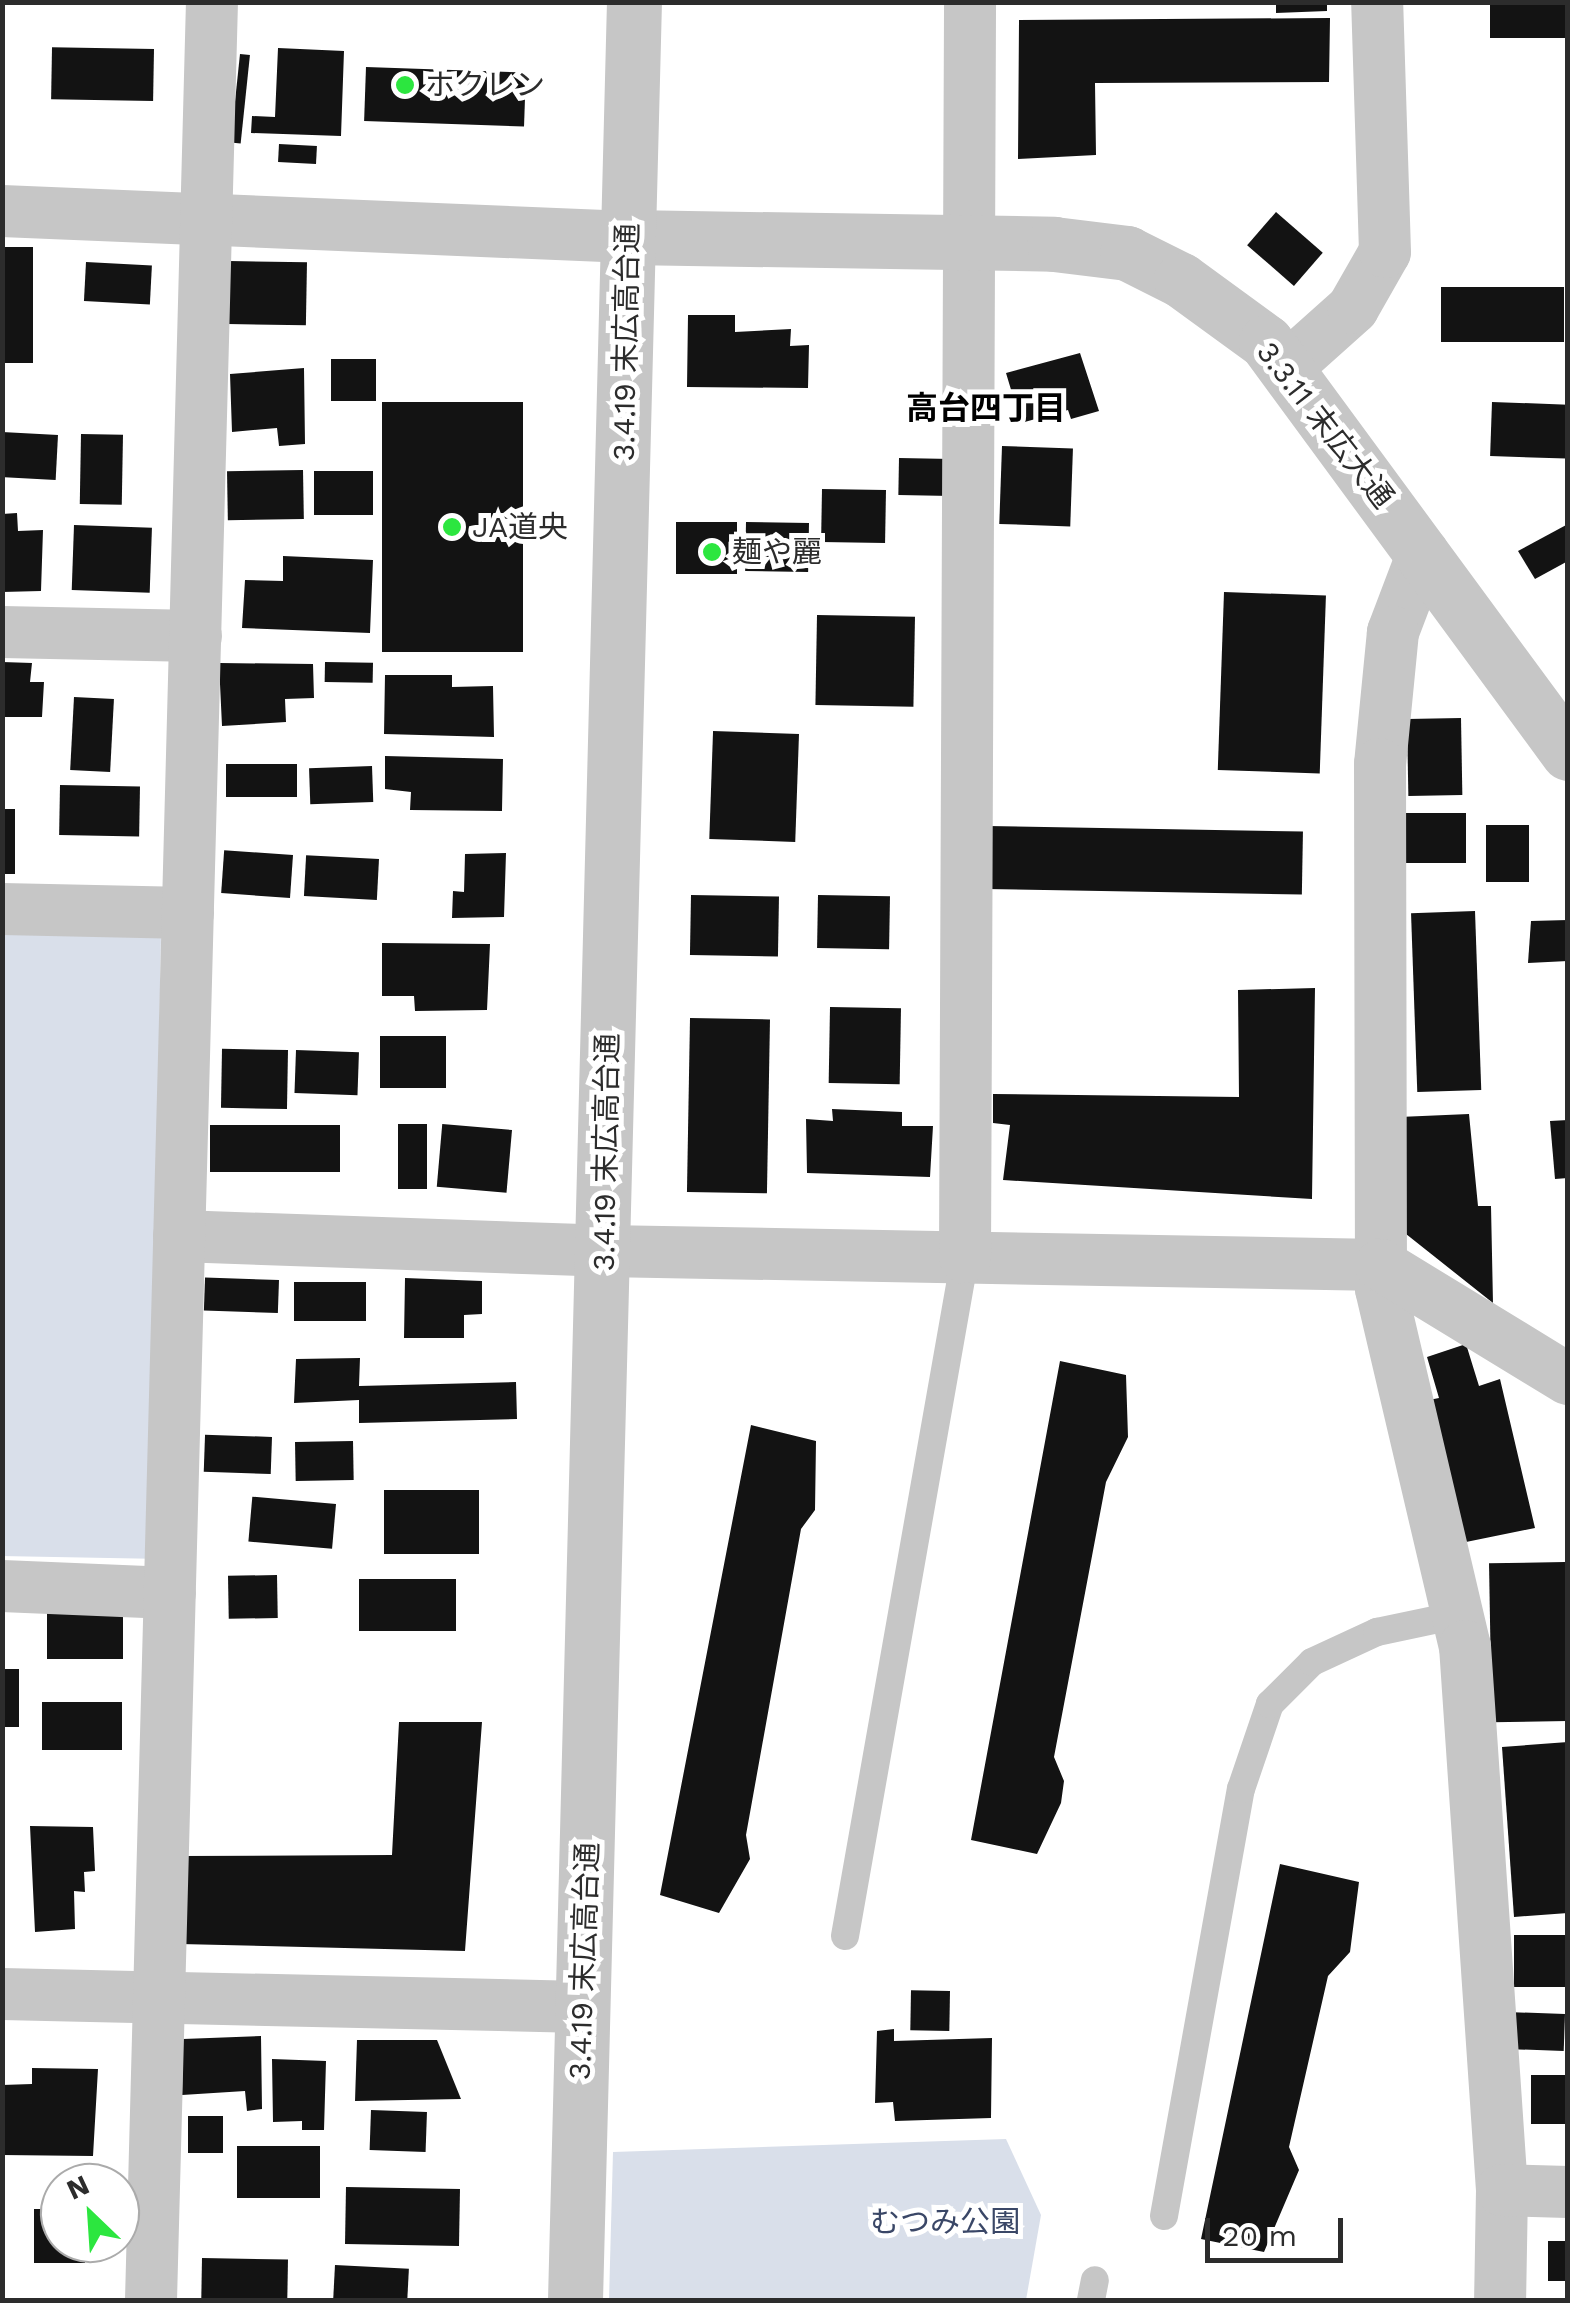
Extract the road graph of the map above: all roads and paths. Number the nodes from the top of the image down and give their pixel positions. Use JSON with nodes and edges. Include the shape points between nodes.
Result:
{"nodes":[{"id":1,"x":212,"y":2,"type":"edge"},
{"id":2,"x":634,"y":2,"type":"edge"},
{"id":3,"x":970,"y":2,"type":"edge"},
{"id":4,"x":1377,"y":2,"type":"edge"},
{"id":5,"x":2,"y":211,"type":"edge"},
{"id":6,"x":207,"y":218,"type":"junction"},
{"id":7,"x":628,"y":237,"type":"junction"},
{"id":8,"x":966,"y":244,"type":"junction"},
{"id":9,"x":1286,"y":368,"type":"junction"},
{"id":10,"x":1423,"y":554,"type":"junction"},
{"id":11,"x":2,"y":632,"type":"edge"},
{"id":12,"x":196,"y":636,"type":"junction"},
{"id":13,"x":1568,"y":752,"type":"edge"},
{"id":14,"x":2,"y":909,"type":"edge"},
{"id":15,"x":188,"y":912,"type":"junction"},
{"id":16,"x":180,"y":1236,"type":"junction"},
{"id":17,"x":604,"y":1251,"type":"junction"},
{"id":18,"x":964,"y":1257,"type":"junction"},
{"id":19,"x":1380,"y":1264,"type":"junction"},
{"id":20,"x":1568,"y":1379,"type":"edge"},
{"id":21,"x":2,"y":1586,"type":"edge"},
{"id":22,"x":170,"y":1593,"type":"junction"},
{"id":23,"x":1458,"y":1615,"type":"junction"},
{"id":24,"x":845,"y":1936,"type":"dead end"},
{"id":25,"x":2,"y":1994,"type":"edge"},
{"id":26,"x":159,"y":1997,"type":"junction"},
{"id":27,"x":583,"y":2007,"type":"junction"},
{"id":28,"x":1502,"y":2190,"type":"junction"},
{"id":29,"x":1568,"y":2192,"type":"edge"},
{"id":30,"x":1164,"y":2216,"type":"dead end"},
{"id":31,"x":151,"y":2300,"type":"edge"},
{"id":32,"x":575,"y":2300,"type":"edge"},
{"id":33,"x":1500,"y":2300,"type":"edge"}],
"edges":[{"from":1,"to":6,"type":"street"},
{"from":2,"to":7,"type":"street","name":"3.4.19 末広高台通"},
{"from":3,"to":8,"type":"street"},
{"from":4,"to":9,"type":"street","via":[[1385,252],[1353,308]]},
{"from":5,"to":6,"type":"street"},
{"from":6,"to":7,"type":"street"},
{"from":6,"to":12,"type":"street"},
{"from":7,"to":8,"type":"street","name":"3.3.11 末広大通"},
{"from":7,"to":17,"type":"street","name":"3.4.19 末広高台通"},
{"from":8,"to":9,"type":"street","name":"3.3.11 末広大通","via":[[1127,253],[1181,280],[1266,342]]},
{"from":8,"to":18,"type":"street"},
{"from":9,"to":10,"type":"street","name":"3.3.11 末広大通"},
{"from":10,"to":13,"type":"street","name":"3.3.11 末広大通"},
{"from":10,"to":19,"type":"street","via":[[1393,632],[1380,764]]},
{"from":11,"to":12,"type":"street"},
{"from":12,"to":15,"type":"street"},
{"from":14,"to":15,"type":"street"},
{"from":15,"to":16,"type":"street"},
{"from":16,"to":17,"type":"street"},
{"from":16,"to":22,"type":"street"},
{"from":17,"to":18,"type":"street"},
{"from":17,"to":27,"type":"street","name":"3.4.19 末広高台通"},
{"from":18,"to":19,"type":"street"},
{"from":18,"to":24,"type":"lane"},
{"from":19,"to":20,"type":"street"},
{"from":19,"to":23,"type":"street"},
{"from":21,"to":22,"type":"street"},
{"from":22,"to":26,"type":"street"},
{"from":23,"to":28,"type":"street"},
{"from":23,"to":30,"type":"lane","via":[[1377,1632],[1312,1662],[1270,1704],[1241,1789]]},
{"from":25,"to":26,"type":"street"},
{"from":26,"to":27,"type":"street"},
{"from":26,"to":31,"type":"street"},
{"from":27,"to":32,"type":"street","name":"3.4.19 末広高台通"},
{"from":28,"to":29,"type":"street"},
{"from":28,"to":33,"type":"street"}]}
